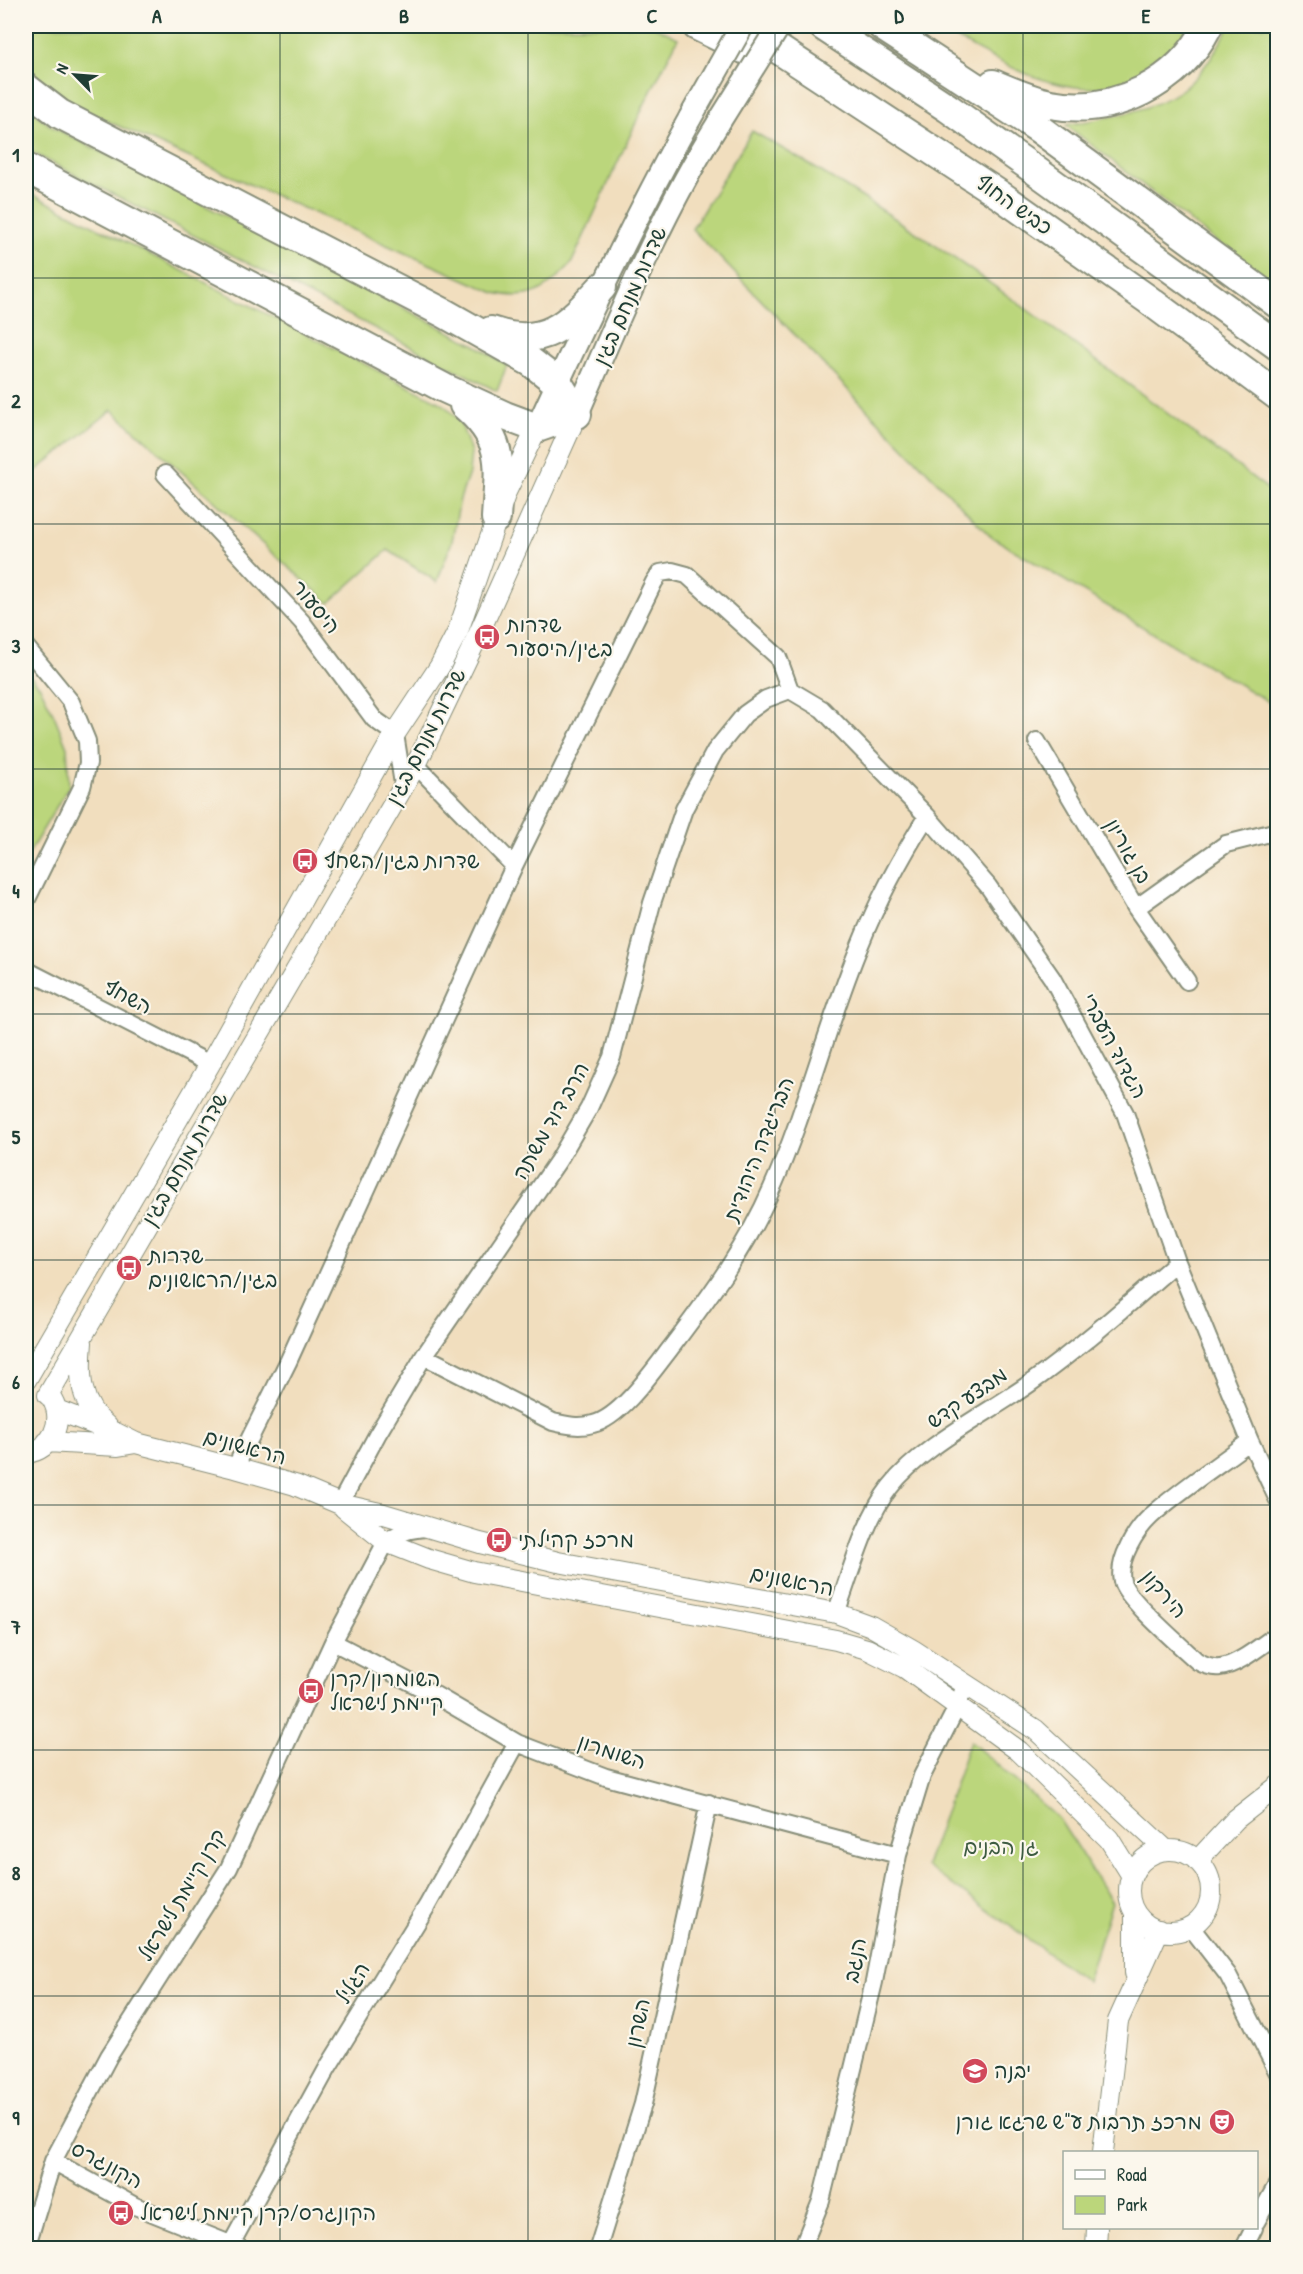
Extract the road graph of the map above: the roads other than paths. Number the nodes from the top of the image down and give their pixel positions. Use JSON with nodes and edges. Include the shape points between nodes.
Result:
{"nodes":[{"id":1,"x":697,"y":26,"type":"edge"},
{"id":2,"x":743,"y":26,"type":"edge"},
{"id":3,"x":779,"y":26,"type":"edge"},
{"id":4,"x":823,"y":26,"type":"edge"},
{"id":5,"x":1208,"y":26,"type":"edge"},
{"id":6,"x":885,"y":27,"type":"edge"},
{"id":7,"x":26,"y":88,"type":"edge"},
{"id":8,"x":900,"y":128,"type":"junction"},
{"id":9,"x":26,"y":168,"type":"edge"},
{"id":10,"x":602,"y":287,"type":"junction"},
{"id":11,"x":1278,"y":304,"type":"edge"},
{"id":12,"x":444,"y":314,"type":"junction"},
{"id":13,"x":1278,"y":346,"type":"edge"},
{"id":14,"x":558,"y":383,"type":"junction"},
{"id":15,"x":444,"y":388,"type":"junction"},
{"id":16,"x":1278,"y":396,"type":"edge"},
{"id":17,"x":577,"y":414,"type":"junction"},
{"id":18,"x":537,"y":428,"type":"junction"},
{"id":19,"x":165,"y":474,"type":"dead end"},
{"id":20,"x":496,"y":518,"type":"junction"},
{"id":21,"x":26,"y":646,"type":"edge"},
{"id":22,"x":790,"y":690,"type":"junction"},
{"id":23,"x":395,"y":734,"type":"junction"},
{"id":24,"x":1037,"y":741,"type":"dead end"},
{"id":25,"x":416,"y":765,"type":"junction"},
{"id":26,"x":403,"y":784,"type":"junction"},
{"id":27,"x":927,"y":816,"type":"junction"},
{"id":28,"x":1278,"y":831,"type":"edge"},
{"id":29,"x":514,"y":866,"type":"junction"},
{"id":30,"x":26,"y":901,"type":"edge"},
{"id":31,"x":1136,"y":908,"type":"junction"},
{"id":32,"x":26,"y":970,"type":"edge"},
{"id":33,"x":1187,"y":981,"type":"dead end"},
{"id":34,"x":210,"y":1064,"type":"junction"},
{"id":35,"x":1177,"y":1262,"type":"junction"},
{"id":36,"x":83,"y":1333,"type":"junction"},
{"id":37,"x":424,"y":1356,"type":"junction"},
{"id":38,"x":26,"y":1382,"type":"edge"},
{"id":39,"x":52,"y":1402,"type":"junction"},
{"id":40,"x":116,"y":1433,"type":"junction"},
{"id":41,"x":1250,"y":1441,"type":"junction"},
{"id":42,"x":47,"y":1442,"type":"junction"},
{"id":43,"x":136,"y":1443,"type":"junction"},
{"id":44,"x":26,"y":1453,"type":"edge"},
{"id":45,"x":236,"y":1468,"type":"junction"},
{"id":46,"x":1278,"y":1500,"type":"edge"},
{"id":47,"x":340,"y":1504,"type":"junction"},
{"id":48,"x":432,"y":1528,"type":"junction"},
{"id":49,"x":386,"y":1542,"type":"junction"},
{"id":50,"x":836,"y":1613,"type":"junction"},
{"id":51,"x":1278,"y":1634,"type":"edge"},
{"id":52,"x":333,"y":1642,"type":"junction"},
{"id":53,"x":965,"y":1685,"type":"junction"},
{"id":54,"x":957,"y":1705,"type":"junction"},
{"id":55,"x":517,"y":1743,"type":"junction"},
{"id":56,"x":1278,"y":1786,"type":"edge"},
{"id":57,"x":709,"y":1803,"type":"junction"},
{"id":58,"x":1166,"y":1850,"type":"junction"},
{"id":59,"x":898,"y":1855,"type":"junction"},
{"id":60,"x":1197,"y":1861,"type":"junction"},
{"id":61,"x":1132,"y":1876,"type":"junction"},
{"id":62,"x":1135,"y":1913,"type":"junction"},
{"id":63,"x":1190,"y":1926,"type":"junction"},
{"id":64,"x":1158,"y":1930,"type":"junction"},
{"id":65,"x":1135,"y":1980,"type":"junction"},
{"id":66,"x":1278,"y":2073,"type":"edge"},
{"id":67,"x":1103,"y":2151,"type":"edge"},
{"id":68,"x":53,"y":2161,"type":"junction"},
{"id":69,"x":1278,"y":2184,"type":"edge"},
{"id":70,"x":1258,"y":2220,"type":"edge"},
{"id":71,"x":1097,"y":2229,"type":"edge"},
{"id":72,"x":1254,"y":2229,"type":"edge"},
{"id":73,"x":234,"y":2247,"type":"edge"},
{"id":74,"x":26,"y":2248,"type":"edge"},
{"id":75,"x":598,"y":2248,"type":"edge"},
{"id":76,"x":802,"y":2248,"type":"edge"},
{"id":77,"x":1096,"y":2248,"type":"edge"},
{"id":78,"x":1244,"y":2248,"type":"edge"}],
"edges":[{"from":1,"to":8,"type":"highway"},
{"from":2,"to":8,"type":"highway","name":"כביש החוף"},
{"from":2,"to":10,"type":"main road","name":"שדרות מנחם בגין","bridge":true,"via":[[653,185]]},
{"from":3,"to":17,"type":"main road","name":"שדרות מנחם בגין","bridge":true,"via":[[699,153],[661,225]]},
{"from":4,"to":13,"type":"highway","name":"כביש החוף","via":[[995,141]]},
{"from":5,"to":6,"type":"highway","via":[[1189,56],[1158,83],[1123,99],[1076,106],[1022,96]]},
{"from":6,"to":11,"type":"highway","via":[[1038,128]]},
{"from":7,"to":12,"type":"highway","via":[[60,114]]},
{"from":8,"to":16,"type":"highway","name":"כביש החוף","via":[[1126,284]]},
{"from":9,"to":15,"type":"highway"},
{"from":10,"to":12,"type":"highway","via":[[572,318],[541,336],[501,335]]},
{"from":10,"to":14,"type":"main road","name":"שדרות מנחם בגין"},
{"from":12,"to":14,"type":"highway","via":[[531,362]]},
{"from":14,"to":17,"type":"highway"},
{"from":14,"to":18,"type":"main road","name":"שדרות מנחם בגין"},
{"from":15,"to":18,"type":"highway"},
{"from":15,"to":20,"type":"highway","via":[[478,418],[494,440],[499,477]]},
{"from":17,"to":18,"type":"highway"},
{"from":17,"to":25,"type":"street","name":"שדרות מנחם בגין"},
{"from":18,"to":20,"type":"street","name":"שדרות מנחם בגין"},
{"from":19,"to":23,"type":"street","name":"היסעור","via":[[302,622],[374,719]]},
{"from":20,"to":23,"type":"street","name":"שדרות מנחם בגין","via":[[458,631]]},
{"from":21,"to":30,"type":"street","via":[[71,702],[87,741],[88,763],[82,787]]},
{"from":22,"to":27,"type":"street","name":"הגדוד העברי","via":[[822,709]]},
{"from":22,"to":29,"type":"street","via":[[778,657],[687,575],[660,573]]},
{"from":22,"to":37,"type":"street","name":"הרב דוד משתה","via":[[766,699],[745,714],[715,751],[684,809],[652,903],[612,1057],[589,1108],[552,1171]]},
{"from":23,"to":26,"type":"street"},
{"from":23,"to":34,"type":"street","name":"שדרות מנחם בגין"},
{"from":24,"to":31,"type":"street","name":"בן גוריון"},
{"from":25,"to":26,"type":"street","name":"שדרות מנחם בגין"},
{"from":25,"to":29,"type":"street"},
{"from":26,"to":36,"type":"street","name":"שדרות מנחם בגין"},
{"from":27,"to":35,"type":"street","name":"הגדוד העברי","via":[[988,886],[1052,978],[1125,1113]]},
{"from":27,"to":37,"type":"street","name":"הבריגדה היהודית","via":[[901,857],[860,945],[787,1152],[752,1231],[719,1284],[635,1394],[595,1424],[573,1426],[552,1422]]},
{"from":28,"to":31,"type":"street","via":[[1226,844]]},
{"from":29,"to":45,"type":"street"},
{"from":31,"to":33,"type":"street","name":"בן גוריון"},
{"from":32,"to":34,"type":"street","name":"השחף"},
{"from":34,"to":38,"type":"street","name":"שדרות מנחם בגין"},
{"from":35,"to":41,"type":"street","name":"הגדוד העברי"},
{"from":35,"to":50,"type":"street","name":"מבצע קדש","via":[[1082,1344],[908,1466],[888,1489],[870,1521]]},
{"from":36,"to":39,"type":"street","name":"שדרות מנחם בגין"},
{"from":36,"to":40,"type":"street","via":[[83,1395],[97,1418]]},
{"from":37,"to":47,"type":"street","name":"הרב דוד משתה"},
{"from":38,"to":39,"type":"street","name":"הראשונים","via":[[41,1389]]},
{"from":39,"to":40,"type":"street","name":"הראשונים"},
{"from":39,"to":42,"type":"street","name":"שדרות מנחם בגין","via":[[57,1427]]},
{"from":40,"to":43,"type":"street","name":"הראשונים"},
{"from":41,"to":46,"type":"street","name":"הגדוד העברי"},
{"from":41,"to":51,"type":"street","name":"הירקון","via":[[1149,1518],[1126,1550],[1122,1583],[1143,1610],[1207,1666],[1230,1665]]},
{"from":42,"to":43,"type":"street","name":"הראשונים","via":[[118,1446]]},
{"from":42,"to":44,"type":"street","via":[[39,1450]]},
{"from":43,"to":45,"type":"street","name":"הראשונים"},
{"from":45,"to":47,"type":"street","name":"הראשונים","via":[[295,1485]]},
{"from":47,"to":48,"type":"street","name":"הראשונים"},
{"from":47,"to":49,"type":"street","name":"הראשונים"},
{"from":48,"to":49,"type":"street","via":[[412,1529]]},
{"from":48,"to":50,"type":"street","name":"הראשונים","via":[[558,1562]]},
{"from":49,"to":52,"type":"street","name":"קרן קיימת לישראל"},
{"from":49,"to":54,"type":"street","name":"הראשונים","via":[[474,1572],[836,1640],[905,1668]]},
{"from":50,"to":53,"type":"street","name":"הראשונים","via":[[871,1626]]},
{"from":52,"to":55,"type":"street","name":"השומרון"},
{"from":52,"to":68,"type":"street","name":"קרן קיימת לישראל","via":[[228,1868],[110,2056]]},
{"from":53,"to":54,"type":"street","name":"הנגב"},
{"from":53,"to":58,"type":"street","name":"הראשונים","via":[[1036,1730]]},
{"from":54,"to":59,"type":"street","name":"הנגב","via":[[922,1776]]},
{"from":54,"to":61,"type":"street","name":"הראשונים","via":[[1019,1751],[1094,1824],[1109,1839]]},
{"from":55,"to":57,"type":"street","name":"השומרון","via":[[606,1777]]},
{"from":55,"to":73,"type":"street","name":"הגליל","via":[[427,1906],[328,2067]]},
{"from":56,"to":60,"type":"street","via":[[1236,1819]]},
{"from":57,"to":59,"type":"street","name":"השומרון"},
{"from":57,"to":75,"type":"street","name":"השרון","via":[[643,2104]]},
{"from":58,"to":60,"type":"street","via":[[1183,1852]]},
{"from":58,"to":61,"type":"street","via":[[1140,1863]]},
{"from":59,"to":76,"type":"street","name":"הנגב","via":[[869,2006],[821,2201]]},
{"from":60,"to":63,"type":"street","via":[[1211,1890],[1205,1911]]},
{"from":61,"to":62,"type":"street","via":[[1130,1901]]},
{"from":62,"to":64,"type":"street"},
{"from":62,"to":65,"type":"street"},
{"from":63,"to":64,"type":"street","via":[[1180,1931]]},
{"from":63,"to":66,"type":"street","via":[[1228,1975]]},
{"from":64,"to":65,"type":"street"},
{"from":65,"to":67,"type":"street","via":[[1118,2021]]},
{"from":68,"to":73,"type":"street","name":"הקונגרס","via":[[135,2206]]},
{"from":68,"to":74,"type":"street","name":"קרן קיימת לישראל"},
{"from":69,"to":70,"type":"street"},
{"from":71,"to":77,"type":"street"},
{"from":72,"to":78,"type":"street"}]}
